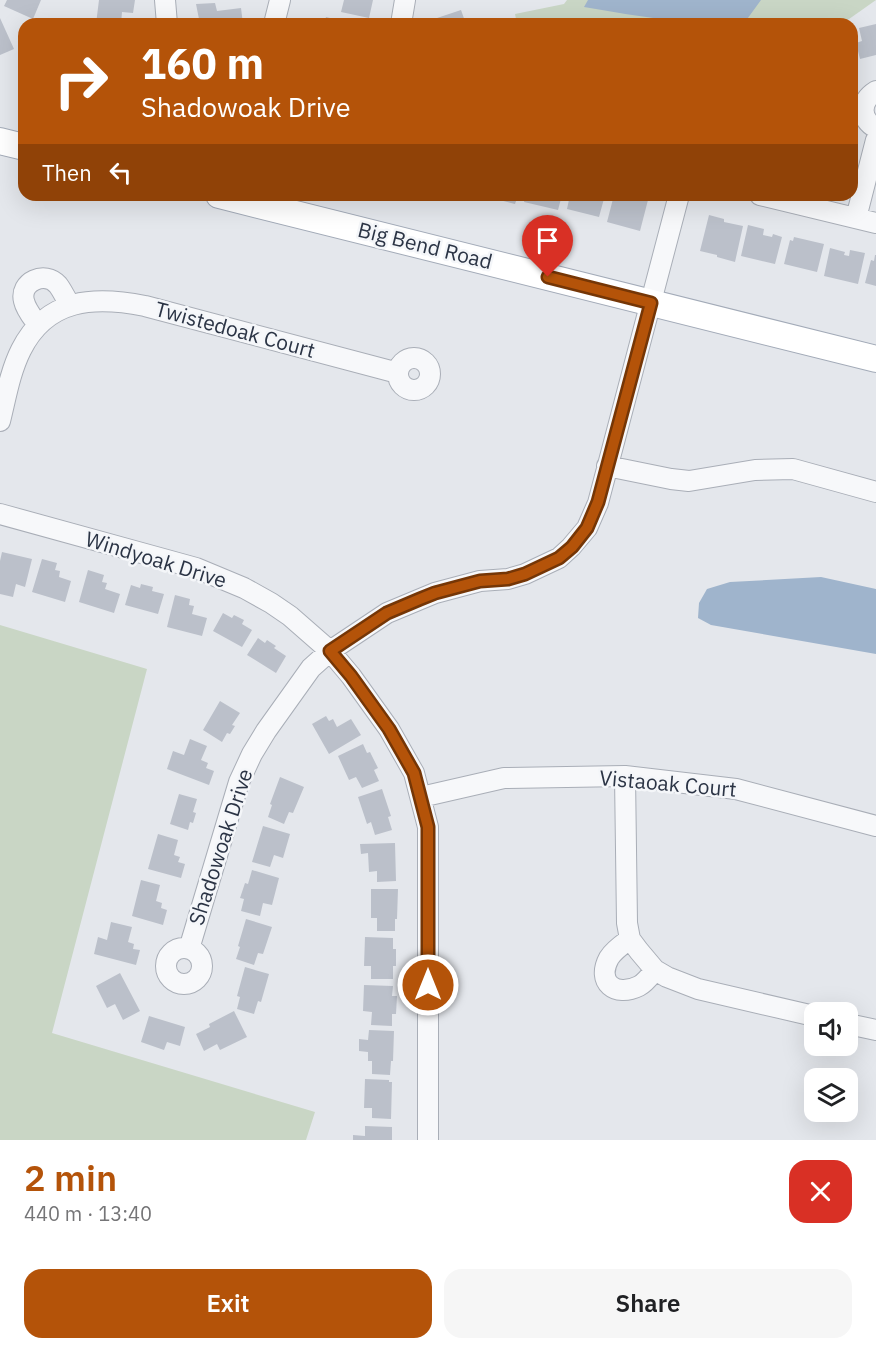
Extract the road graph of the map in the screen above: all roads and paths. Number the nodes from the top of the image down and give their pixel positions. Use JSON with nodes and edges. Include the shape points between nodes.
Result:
{"nodes":[{"id":1,"x":165,"y":0,"type":"edge"},
{"id":2,"x":280,"y":0,"type":"edge"},
{"id":3,"x":405,"y":0,"type":"edge"},
{"id":4,"x":166,"y":18,"type":"edge"},
{"id":5,"x":276,"y":18,"type":"edge"},
{"id":6,"x":402,"y":18,"type":"edge"},
{"id":7,"x":876,"y":92,"type":"edge"},
{"id":8,"x":876,"y":128,"type":"edge"},
{"id":9,"x":876,"y":140,"type":"edge"},
{"id":10,"x":0,"y":141,"type":"edge"},
{"id":11,"x":18,"y":146,"type":"edge"},
{"id":12,"x":248,"y":201,"type":"edge"},
{"id":13,"x":677,"y":201,"type":"edge"},
{"id":14,"x":785,"y":201,"type":"edge"},
{"id":15,"x":856,"y":218,"type":"junction"},
{"id":16,"x":876,"y":223,"type":"edge"},
{"id":17,"x":651,"y":303,"type":"junction"},
{"id":18,"x":70,"y":305,"type":"junction"},
{"id":19,"x":39,"y":325,"type":"junction"},
{"id":20,"x":876,"y":359,"type":"edge"},
{"id":21,"x":398,"y":373,"type":"dead end"},
{"id":22,"x":0,"y":421,"type":"edge"},
{"id":23,"x":607,"y":466,"type":"junction"},
{"id":24,"x":876,"y":492,"type":"edge"},
{"id":25,"x":0,"y":514,"type":"edge"},
{"id":26,"x":330,"y":651,"type":"junction"},
{"id":27,"x":625,"y":776,"type":"junction"},
{"id":28,"x":421,"y":797,"type":"junction"},
{"id":29,"x":876,"y":826,"type":"edge"},
{"id":30,"x":630,"y":939,"type":"junction"},
{"id":31,"x":189,"y":949,"type":"dead end"},
{"id":32,"x":656,"y":970,"type":"junction"},
{"id":33,"x":804,"y":1014,"type":"edge"},
{"id":34,"x":858,"y":1026,"type":"edge"},
{"id":35,"x":876,"y":1030,"type":"edge"},
{"id":36,"x":428,"y":1140,"type":"edge"}],
"edges":[{"from":1,"to":4,"type":"street"},
{"from":2,"to":5,"type":"street"},
{"from":3,"to":6,"type":"street"},
{"from":7,"to":8,"type":"street","via":[[869,96],[863,109],[867,122]]},
{"from":9,"to":15,"type":"street"},
{"from":10,"to":11,"type":"main road"},
{"from":12,"to":17,"type":"main road","name":"Big Bend Road"},
{"from":13,"to":17,"type":"street","name":"Shadowoak Drive"},
{"from":14,"to":15,"type":"street"},
{"from":15,"to":16,"type":"street"},
{"from":17,"to":20,"type":"main road","name":"Big Bend Road"},
{"from":17,"to":23,"type":"street","name":"Shadowoak Drive"},
{"from":18,"to":19,"type":"street","name":"Twistedoak Court","via":[[58,309]]},
{"from":18,"to":19,"type":"street","via":[[52,280],[35,279],[23,296]]},
{"from":18,"to":21,"type":"street","name":"Twistedoak Court","via":[[85,301],[136,304]]},
{"from":19,"to":22,"type":"street","name":"Twistedoak Court","via":[[21,350]]},
{"from":23,"to":24,"type":"street","via":[[689,481],[755,470],[793,469]]},
{"from":23,"to":26,"type":"street","name":"Shadowoak Drive","via":[[587,528],[559,558],[525,574],[480,581],[405,605]]},
{"from":25,"to":26,"type":"street","name":"Windyoak Drive","via":[[196,568],[270,603]]},
{"from":26,"to":28,"type":"street","name":"Windyoak Drive","via":[[389,729],[414,773]]},
{"from":26,"to":31,"type":"street","name":"Shadowoak Drive","via":[[311,668],[252,754],[230,809]]},
{"from":27,"to":28,"type":"street","name":"Vistaoak Court","via":[[504,778]]},
{"from":27,"to":29,"type":"street","name":"Vistaoak Court","via":[[736,789]]},
{"from":27,"to":30,"type":"street"},
{"from":28,"to":36,"type":"street","name":"Windyoak Drive","via":[[428,827]]},
{"from":30,"to":32,"type":"street"},
{"from":30,"to":32,"type":"street","via":[[614,952],[604,968],[608,983],[616,990],[626,991],[641,985]]},
{"from":32,"to":33,"type":"street","via":[[698,989]]},
{"from":34,"to":35,"type":"street"}]}
